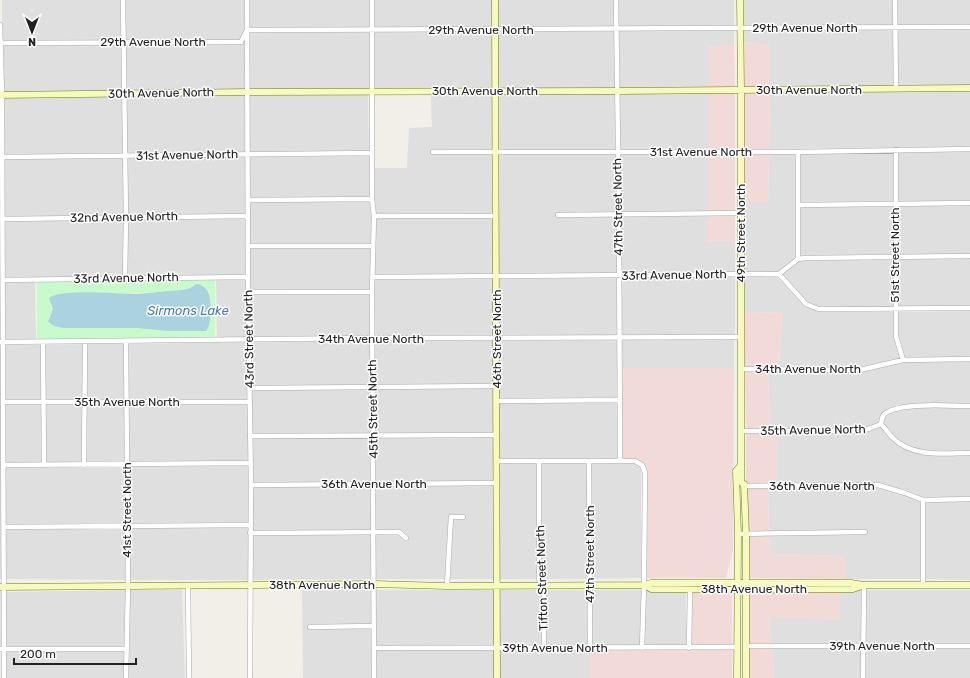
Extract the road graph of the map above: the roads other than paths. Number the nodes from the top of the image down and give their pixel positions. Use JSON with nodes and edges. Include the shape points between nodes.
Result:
{"nodes":[{"id":1,"x":123,"y":0,"type":"edge"},
{"id":2,"x":247,"y":0,"type":"edge"},
{"id":3,"x":372,"y":0,"type":"edge"},
{"id":4,"x":495,"y":0,"type":"edge"},
{"id":5,"x":616,"y":0,"type":"edge"},
{"id":6,"x":740,"y":0,"type":"edge"},
{"id":7,"x":896,"y":0,"type":"edge"},
{"id":8,"x":0,"y":25,"type":"edge"},
{"id":9,"x":970,"y":27,"type":"edge"},
{"id":10,"x":740,"y":28,"type":"junction"},
{"id":11,"x":896,"y":28,"type":"junction"},
{"id":12,"x":616,"y":29,"type":"junction"},
{"id":13,"x":247,"y":30,"type":"junction"},
{"id":14,"x":372,"y":30,"type":"junction"},
{"id":15,"x":496,"y":30,"type":"junction"},
{"id":16,"x":124,"y":42,"type":"junction"},
{"id":17,"x":0,"y":43,"type":"edge"},
{"id":18,"x":970,"y":88,"type":"edge"},
{"id":19,"x":896,"y":89,"type":"junction"},
{"id":20,"x":741,"y":90,"type":"junction"},
{"id":21,"x":496,"y":91,"type":"junction"},
{"id":22,"x":618,"y":91,"type":"junction"},
{"id":23,"x":248,"y":92,"type":"junction"},
{"id":24,"x":372,"y":92,"type":"junction"},
{"id":25,"x":125,"y":94,"type":"junction"},
{"id":26,"x":1,"y":95,"type":"edge"},
{"id":27,"x":970,"y":149,"type":"edge"},
{"id":28,"x":896,"y":150,"type":"junction"},
{"id":29,"x":741,"y":151,"type":"junction"},
{"id":30,"x":433,"y":152,"type":"dead end"},
{"id":31,"x":496,"y":152,"type":"junction"},
{"id":32,"x":618,"y":152,"type":"junction"},
{"id":33,"x":798,"y":152,"type":"junction"},
{"id":34,"x":372,"y":153,"type":"junction"},
{"id":35,"x":248,"y":154,"type":"junction"},
{"id":36,"x":125,"y":156,"type":"junction"},
{"id":37,"x":2,"y":157,"type":"junction"},
{"id":38,"x":372,"y":199,"type":"junction"},
{"id":39,"x":248,"y":200,"type":"junction"},
{"id":40,"x":895,"y":203,"type":"junction"},
{"id":41,"x":970,"y":203,"type":"edge"},
{"id":42,"x":798,"y":205,"type":"junction"},
{"id":43,"x":619,"y":214,"type":"junction"},
{"id":44,"x":741,"y":214,"type":"junction"},
{"id":45,"x":558,"y":215,"type":"dead end"},
{"id":46,"x":248,"y":216,"type":"junction"},
{"id":47,"x":374,"y":216,"type":"junction"},
{"id":48,"x":496,"y":216,"type":"junction"},
{"id":49,"x":126,"y":217,"type":"junction"},
{"id":50,"x":2,"y":219,"type":"edge"},
{"id":51,"x":248,"y":246,"type":"junction"},
{"id":52,"x":373,"y":246,"type":"junction"},
{"id":53,"x":895,"y":256,"type":"junction"},
{"id":54,"x":970,"y":256,"type":"edge"},
{"id":55,"x":798,"y":259,"type":"junction"},
{"id":56,"x":741,"y":274,"type":"junction"},
{"id":57,"x":779,"y":274,"type":"junction"},
{"id":58,"x":497,"y":276,"type":"junction"},
{"id":59,"x":619,"y":276,"type":"junction"},
{"id":60,"x":248,"y":277,"type":"junction"},
{"id":61,"x":373,"y":277,"type":"junction"},
{"id":62,"x":125,"y":278,"type":"junction"},
{"id":63,"x":3,"y":280,"type":"junction"},
{"id":64,"x":248,"y":292,"type":"junction"},
{"id":65,"x":372,"y":292,"type":"junction"},
{"id":66,"x":970,"y":308,"type":"edge"},
{"id":67,"x":896,"y":309,"type":"junction"},
{"id":68,"x":619,"y":337,"type":"junction"},
{"id":69,"x":741,"y":337,"type":"junction"},
{"id":70,"x":372,"y":338,"type":"junction"},
{"id":71,"x":496,"y":338,"type":"junction"},
{"id":72,"x":249,"y":340,"type":"junction"},
{"id":73,"x":2,"y":342,"type":"edge"},
{"id":74,"x":43,"y":342,"type":"junction"},
{"id":75,"x":85,"y":342,"type":"junction"},
{"id":76,"x":126,"y":342,"type":"junction"},
{"id":77,"x":970,"y":359,"type":"edge"},
{"id":78,"x":903,"y":360,"type":"junction"},
{"id":79,"x":742,"y":370,"type":"junction"},
{"id":80,"x":497,"y":386,"type":"junction"},
{"id":81,"x":372,"y":387,"type":"junction"},
{"id":82,"x":250,"y":388,"type":"junction"},
{"id":83,"x":496,"y":400,"type":"junction"},
{"id":84,"x":619,"y":400,"type":"junction"},
{"id":85,"x":85,"y":401,"type":"junction"},
{"id":86,"x":126,"y":401,"type":"junction"},
{"id":87,"x":4,"y":402,"type":"junction"},
{"id":88,"x":43,"y":402,"type":"junction"},
{"id":89,"x":250,"y":402,"type":"junction"},
{"id":90,"x":970,"y":406,"type":"edge"},
{"id":91,"x":881,"y":424,"type":"junction"},
{"id":92,"x":741,"y":431,"type":"junction"},
{"id":93,"x":373,"y":435,"type":"junction"},
{"id":94,"x":497,"y":435,"type":"junction"},
{"id":95,"x":250,"y":436,"type":"junction"},
{"id":96,"x":970,"y":453,"type":"edge"},
{"id":97,"x":539,"y":461,"type":"junction"},
{"id":98,"x":589,"y":461,"type":"junction"},
{"id":99,"x":620,"y":461,"type":"junction"},
{"id":100,"x":497,"y":462,"type":"junction"},
{"id":101,"x":127,"y":464,"type":"junction"},
{"id":102,"x":250,"y":464,"type":"junction"},
{"id":103,"x":3,"y":465,"type":"junction"},
{"id":104,"x":44,"y":465,"type":"junction"},
{"id":105,"x":84,"y":465,"type":"junction"},
{"id":106,"x":741,"y":465,"type":"junction"},
{"id":107,"x":497,"y":483,"type":"junction"},
{"id":108,"x":374,"y":484,"type":"junction"},
{"id":109,"x":251,"y":485,"type":"junction"},
{"id":110,"x":744,"y":486,"type":"junction"},
{"id":111,"x":737,"y":495,"type":"junction"},
{"id":112,"x":970,"y":499,"type":"edge"},
{"id":113,"x":923,"y":500,"type":"junction"},
{"id":114,"x":463,"y":517,"type":"dead end"},
{"id":115,"x":127,"y":525,"type":"junction"},
{"id":116,"x":250,"y":525,"type":"junction"},
{"id":117,"x":4,"y":527,"type":"junction"},
{"id":118,"x":373,"y":532,"type":"junction"},
{"id":119,"x":865,"y":532,"type":"dead end"},
{"id":120,"x":250,"y":533,"type":"junction"},
{"id":121,"x":738,"y":534,"type":"junction"},
{"id":122,"x":746,"y":534,"type":"junction"},
{"id":123,"x":406,"y":538,"type":"dead end"},
{"id":124,"x":737,"y":582,"type":"junction"},
{"id":125,"x":747,"y":583,"type":"junction"},
{"id":126,"x":374,"y":584,"type":"junction"},
{"id":127,"x":923,"y":584,"type":"junction"},
{"id":128,"x":188,"y":585,"type":"junction"},
{"id":129,"x":250,"y":585,"type":"junction"},
{"id":130,"x":644,"y":585,"type":"junction"},
{"id":131,"x":864,"y":585,"type":"junction"},
{"id":132,"x":970,"y":585,"type":"edge"},
{"id":133,"x":128,"y":586,"type":"junction"},
{"id":134,"x":447,"y":586,"type":"junction"},
{"id":135,"x":497,"y":586,"type":"junction"},
{"id":136,"x":544,"y":586,"type":"junction"},
{"id":137,"x":590,"y":586,"type":"junction"},
{"id":138,"x":2,"y":587,"type":"edge"},
{"id":139,"x":690,"y":590,"type":"junction"},
{"id":140,"x":738,"y":590,"type":"junction"},
{"id":141,"x":747,"y":590,"type":"junction"},
{"id":142,"x":374,"y":626,"type":"junction"},
{"id":143,"x":310,"y":627,"type":"dead end"},
{"id":144,"x":746,"y":646,"type":"junction"},
{"id":145,"x":864,"y":646,"type":"junction"},
{"id":146,"x":970,"y":646,"type":"edge"},
{"id":147,"x":737,"y":647,"type":"junction"},
{"id":148,"x":374,"y":648,"type":"junction"},
{"id":149,"x":497,"y":648,"type":"junction"},
{"id":150,"x":544,"y":648,"type":"junction"},
{"id":151,"x":590,"y":648,"type":"junction"},
{"id":152,"x":642,"y":648,"type":"junction"},
{"id":153,"x":689,"y":648,"type":"junction"},
{"id":154,"x":2,"y":649,"type":"edge"},
{"id":155,"x":127,"y":649,"type":"junction"},
{"id":156,"x":4,"y":678,"type":"edge"},
{"id":157,"x":126,"y":678,"type":"edge"},
{"id":158,"x":189,"y":678,"type":"edge"},
{"id":159,"x":250,"y":678,"type":"edge"},
{"id":160,"x":374,"y":678,"type":"edge"},
{"id":161,"x":497,"y":678,"type":"edge"},
{"id":162,"x":737,"y":678,"type":"edge"},
{"id":163,"x":746,"y":678,"type":"edge"},
{"id":164,"x":863,"y":678,"type":"edge"}],
"edges":[{"from":1,"to":16,"type":"street"},
{"from":2,"to":13,"type":"street","name":"43rd Street North"},
{"from":3,"to":14,"type":"street","name":"45th Street North"},
{"from":4,"to":15,"type":"main road","name":"46th Street North"},
{"from":5,"to":12,"type":"street","name":"47th Street North"},
{"from":6,"to":10,"type":"main road","name":"49th Street North"},
{"from":7,"to":11,"type":"street"},
{"from":8,"to":17,"type":"street"},
{"from":9,"to":11,"type":"street","name":"29th Avenue North"},
{"from":10,"to":11,"type":"street","name":"29th Avenue North"},
{"from":10,"to":12,"type":"street","name":"29th Avenue North"},
{"from":10,"to":20,"type":"main road","name":"49th Street North"},
{"from":11,"to":19,"type":"street"},
{"from":12,"to":15,"type":"street","name":"29th Avenue North"},
{"from":12,"to":22,"type":"street","name":"47th Street North"},
{"from":13,"to":14,"type":"street","name":"29th Avenue North"},
{"from":13,"to":16,"type":"street","name":"29th Avenue North","via":[[241,42]]},
{"from":13,"to":23,"type":"street","name":"43rd Street North"},
{"from":14,"to":15,"type":"street","name":"29th Avenue North"},
{"from":14,"to":24,"type":"street","name":"45th Street North"},
{"from":15,"to":21,"type":"main road","name":"46th Street North"},
{"from":16,"to":17,"type":"street","name":"29th Avenue North"},
{"from":16,"to":25,"type":"street"},
{"from":17,"to":26,"type":"street"},
{"from":18,"to":19,"type":"main road","name":"30th Avenue North"},
{"from":19,"to":20,"type":"main road","name":"30th Avenue North"},
{"from":20,"to":22,"type":"main road","name":"30th Avenue North"},
{"from":20,"to":29,"type":"main road","name":"49th Street North"},
{"from":21,"to":22,"type":"main road","name":"30th Avenue North"},
{"from":21,"to":24,"type":"main road","name":"30th Avenue North"},
{"from":21,"to":31,"type":"main road","name":"46th Street North"},
{"from":22,"to":32,"type":"street","name":"47th Street North"},
{"from":23,"to":24,"type":"main road","name":"30th Avenue North"},
{"from":23,"to":25,"type":"main road","name":"30th Avenue North"},
{"from":23,"to":35,"type":"street","name":"43rd Street North"},
{"from":24,"to":34,"type":"street","name":"45th Street North"},
{"from":25,"to":26,"type":"main road","name":"30th Avenue North"},
{"from":25,"to":36,"type":"street"},
{"from":26,"to":37,"type":"street"},
{"from":27,"to":28,"type":"street","name":"31st Avenue North"},
{"from":28,"to":33,"type":"street","name":"31st Avenue North"},
{"from":28,"to":40,"type":"street","name":"51st Street North"},
{"from":29,"to":32,"type":"street","name":"31st Avenue North"},
{"from":29,"to":33,"type":"street","name":"31st Avenue North"},
{"from":29,"to":44,"type":"main road","name":"49th Street North"},
{"from":30,"to":31,"type":"street","name":"31st Avenue North"},
{"from":31,"to":32,"type":"street","name":"31st Avenue North"},
{"from":31,"to":48,"type":"main road","name":"46th Street North"},
{"from":32,"to":43,"type":"street","name":"47th Street North"},
{"from":33,"to":42,"type":"street"},
{"from":34,"to":35,"type":"street","name":"31st Avenue North"},
{"from":34,"to":38,"type":"street","name":"45th Street North"},
{"from":35,"to":36,"type":"street","name":"31st Avenue North"},
{"from":35,"to":39,"type":"street","name":"43rd Street North"},
{"from":36,"to":37,"type":"street","name":"31st Avenue North"},
{"from":36,"to":49,"type":"street"},
{"from":37,"to":50,"type":"street"},
{"from":38,"to":39,"type":"street"},
{"from":38,"to":47,"type":"street","name":"45th Street North"},
{"from":39,"to":46,"type":"street","name":"43rd Street North"},
{"from":40,"to":41,"type":"street"},
{"from":40,"to":42,"type":"street"},
{"from":40,"to":53,"type":"street","name":"51st Street North"},
{"from":42,"to":55,"type":"street"},
{"from":43,"to":44,"type":"street"},
{"from":43,"to":45,"type":"street"},
{"from":43,"to":59,"type":"street","name":"47th Street North"},
{"from":44,"to":56,"type":"main road","name":"49th Street North"},
{"from":46,"to":49,"type":"street","name":"32nd Avenue North"},
{"from":46,"to":51,"type":"street","name":"43rd Street North"},
{"from":47,"to":48,"type":"street"},
{"from":47,"to":52,"type":"street","name":"45th Street North"},
{"from":48,"to":58,"type":"main road","name":"46th Street North"},
{"from":49,"to":50,"type":"street","name":"32nd Avenue North"},
{"from":49,"to":62,"type":"street"},
{"from":50,"to":63,"type":"street"},
{"from":51,"to":52,"type":"street"},
{"from":51,"to":60,"type":"street","name":"43rd Street North"},
{"from":52,"to":61,"type":"street","name":"45th Street North"},
{"from":53,"to":54,"type":"street"},
{"from":53,"to":55,"type":"street"},
{"from":53,"to":67,"type":"street","name":"51st Street North"},
{"from":55,"to":57,"type":"street"},
{"from":56,"to":57,"type":"street","name":"33rd Avenue North"},
{"from":56,"to":59,"type":"street","name":"33rd Avenue North"},
{"from":56,"to":69,"type":"main road","name":"49th Street North"},
{"from":57,"to":67,"type":"street","via":[[806,304],[818,309]]},
{"from":58,"to":59,"type":"street","name":"33rd Avenue North"},
{"from":58,"to":61,"type":"street","name":"33rd Avenue North"},
{"from":58,"to":71,"type":"main road","name":"46th Street North"},
{"from":59,"to":68,"type":"street","name":"47th Street North"},
{"from":60,"to":62,"type":"street","name":"33rd Avenue North"},
{"from":60,"to":64,"type":"street","name":"43rd Street North"},
{"from":61,"to":65,"type":"street","name":"45th Street North"},
{"from":62,"to":63,"type":"street","name":"33rd Avenue North"},
{"from":63,"to":73,"type":"street"},
{"from":64,"to":65,"type":"street"},
{"from":64,"to":72,"type":"street","name":"43rd Street North"},
{"from":65,"to":70,"type":"street","name":"45th Street North"},
{"from":66,"to":67,"type":"street"},
{"from":67,"to":78,"type":"street","name":"51st Street North","via":[[896,336]]},
{"from":68,"to":69,"type":"street","name":"34th Avenue North"},
{"from":68,"to":71,"type":"street","name":"34th Avenue North"},
{"from":68,"to":84,"type":"street","name":"47th Street North"},
{"from":69,"to":79,"type":"main road","name":"49th Street North"},
{"from":70,"to":71,"type":"street","name":"34th Avenue North"},
{"from":70,"to":72,"type":"street","name":"34th Avenue North"},
{"from":70,"to":81,"type":"street","name":"45th Street North"},
{"from":71,"to":80,"type":"main road","name":"46th Street North"},
{"from":72,"to":76,"type":"street","name":"34th Avenue North"},
{"from":72,"to":82,"type":"street","name":"43rd Street North"},
{"from":73,"to":74,"type":"street","name":"34th Avenue North"},
{"from":73,"to":87,"type":"street"},
{"from":74,"to":75,"type":"street","name":"34th Avenue North"},
{"from":74,"to":88,"type":"street"},
{"from":75,"to":76,"type":"street","name":"34th Avenue North"},
{"from":75,"to":85,"type":"street"},
{"from":76,"to":86,"type":"street","name":"41st Street North"},
{"from":77,"to":78,"type":"street","name":"34th Avenue North"},
{"from":78,"to":79,"type":"street","name":"34th Avenue North","via":[[860,370]]},
{"from":79,"to":92,"type":"main road","name":"49th Street North"},
{"from":80,"to":81,"type":"street"},
{"from":80,"to":83,"type":"main road","name":"46th Street North"},
{"from":81,"to":82,"type":"street"},
{"from":81,"to":93,"type":"street","name":"45th Street North"},
{"from":82,"to":89,"type":"street","name":"43rd Street North"},
{"from":83,"to":84,"type":"street"},
{"from":83,"to":94,"type":"main road","name":"46th Street North"},
{"from":84,"to":99,"type":"street","name":"47th Street North"},
{"from":85,"to":86,"type":"street","name":"35th Avenue North"},
{"from":85,"to":88,"type":"street","name":"35th Avenue North"},
{"from":85,"to":105,"type":"street"},
{"from":86,"to":89,"type":"street","name":"35th Avenue North"},
{"from":86,"to":101,"type":"street","name":"41st Street North"},
{"from":87,"to":88,"type":"street","name":"35th Avenue North"},
{"from":87,"to":103,"type":"street"},
{"from":88,"to":104,"type":"street"},
{"from":89,"to":95,"type":"street","name":"43rd Street North"},
{"from":90,"to":91,"type":"street","name":"35th Avenue North","via":[[898,408],[886,413]]},
{"from":91,"to":92,"type":"street","name":"35th Avenue North","via":[[861,431]]},
{"from":91,"to":96,"type":"street","via":[[894,439],[914,450],[926,453]]},
{"from":92,"to":106,"type":"main road","name":"49th Street North"},
{"from":93,"to":94,"type":"street"},
{"from":93,"to":95,"type":"street"},
{"from":93,"to":108,"type":"street","name":"45th Street North"},
{"from":94,"to":100,"type":"main road","name":"46th Street North"},
{"from":95,"to":102,"type":"street","name":"43rd Street North"},
{"from":97,"to":98,"type":"street"},
{"from":97,"to":100,"type":"street"},
{"from":97,"to":136,"type":"street","name":"Tifton Street North","via":[[539,580]]},
{"from":98,"to":99,"type":"street"},
{"from":98,"to":137,"type":"street","name":"47th Street North"},
{"from":99,"to":130,"type":"street","via":[[635,461],[642,465],[645,472]]},
{"from":100,"to":107,"type":"main road","name":"46th Street North"},
{"from":101,"to":102,"type":"street"},
{"from":101,"to":105,"type":"street"},
{"from":101,"to":115,"type":"street","name":"41st Street North"},
{"from":102,"to":109,"type":"street","name":"43rd Street North"},
{"from":103,"to":104,"type":"street"},
{"from":103,"to":117,"type":"street"},
{"from":104,"to":105,"type":"street"},
{"from":106,"to":110,"type":"main road","name":"49th Street North","via":[[744,471]]},
{"from":106,"to":111,"type":"main road","name":"49th Street North","via":[[736,471]]},
{"from":107,"to":108,"type":"street","name":"36th Avenue North"},
{"from":107,"to":135,"type":"main road","name":"46th Street North"},
{"from":108,"to":109,"type":"street","name":"36th Avenue North"},
{"from":108,"to":118,"type":"street","name":"45th Street North"},
{"from":109,"to":116,"type":"street","name":"43rd Street North"},
{"from":110,"to":111,"type":"main road"},
{"from":110,"to":113,"type":"street","name":"36th Avenue North","via":[[878,485]]},
{"from":110,"to":122,"type":"main road","name":"49th Street North"},
{"from":111,"to":121,"type":"main road","name":"49th Street North"},
{"from":112,"to":113,"type":"street","name":"36th Avenue North"},
{"from":113,"to":127,"type":"street"},
{"from":114,"to":134,"type":"street","via":[[452,517]]},
{"from":115,"to":116,"type":"street"},
{"from":115,"to":117,"type":"street"},
{"from":115,"to":133,"type":"street","name":"41st Street North"},
{"from":116,"to":120,"type":"street","name":"43rd Street North"},
{"from":117,"to":138,"type":"street"},
{"from":118,"to":120,"type":"street"},
{"from":118,"to":123,"type":"street","via":[[400,532]]},
{"from":118,"to":126,"type":"street","name":"45th Street North"},
{"from":119,"to":122,"type":"street"},
{"from":120,"to":129,"type":"street","name":"43rd Street North"},
{"from":121,"to":122,"type":"street"},
{"from":121,"to":124,"type":"main road","name":"49th Street North"},
{"from":122,"to":125,"type":"main road","name":"49th Street North"},
{"from":124,"to":125,"type":"main road","name":"38th Avenue North"},
{"from":124,"to":130,"type":"main road","name":"38th Avenue North"},
{"from":124,"to":140,"type":"main road","name":"49th Street North"},
{"from":125,"to":131,"type":"main road","name":"38th Avenue North"},
{"from":125,"to":141,"type":"main road","name":"49th Street North"},
{"from":126,"to":129,"type":"main road","name":"38th Avenue North"},
{"from":126,"to":134,"type":"main road","name":"38th Avenue North"},
{"from":126,"to":142,"type":"street","name":"45th Street North"},
{"from":127,"to":131,"type":"main road","name":"38th Avenue North"},
{"from":127,"to":132,"type":"main road","name":"38th Avenue North"},
{"from":128,"to":129,"type":"main road","name":"38th Avenue North"},
{"from":128,"to":133,"type":"main road","name":"38th Avenue North"},
{"from":128,"to":158,"type":"street"},
{"from":129,"to":159,"type":"street","name":"43rd Street North"},
{"from":130,"to":137,"type":"main road","name":"38th Avenue North"},
{"from":130,"to":139,"type":"main road","name":"38th Avenue North","via":[[651,589]]},
{"from":130,"to":152,"type":"street"},
{"from":131,"to":141,"type":"main road","name":"38th Avenue North","via":[[852,589]]},
{"from":131,"to":145,"type":"street"},
{"from":133,"to":138,"type":"main road","name":"38th Avenue North"},
{"from":133,"to":155,"type":"street","name":"41st Street North"},
{"from":134,"to":135,"type":"main road","name":"38th Avenue North"},
{"from":135,"to":136,"type":"main road","name":"38th Avenue North"},
{"from":135,"to":149,"type":"main road","name":"46th Street North"},
{"from":136,"to":137,"type":"main road","name":"38th Avenue North"},
{"from":136,"to":150,"type":"street","name":"Tifton Street North"},
{"from":137,"to":151,"type":"street","name":"47th Street North"},
{"from":138,"to":154,"type":"street"},
{"from":139,"to":140,"type":"main road","name":"38th Avenue North"},
{"from":139,"to":153,"type":"street"},
{"from":140,"to":141,"type":"main road","name":"38th Avenue North"},
{"from":140,"to":147,"type":"main road"},
{"from":141,"to":144,"type":"main road"},
{"from":142,"to":143,"type":"street"},
{"from":142,"to":148,"type":"street","name":"45th Street North"},
{"from":144,"to":145,"type":"street","name":"39th Avenue North"},
{"from":144,"to":163,"type":"main road"},
{"from":145,"to":146,"type":"street","name":"39th Avenue North"},
{"from":145,"to":164,"type":"street"},
{"from":147,"to":153,"type":"street","name":"39th Avenue North"},
{"from":147,"to":162,"type":"main road"},
{"from":148,"to":149,"type":"street","name":"39th Avenue North"},
{"from":148,"to":160,"type":"street","name":"45th Street North"},
{"from":149,"to":150,"type":"street","name":"39th Avenue North"},
{"from":149,"to":161,"type":"main road","name":"46th Street North"},
{"from":150,"to":151,"type":"street","name":"39th Avenue North"},
{"from":151,"to":152,"type":"street","name":"39th Avenue North"},
{"from":152,"to":153,"type":"street","name":"39th Avenue North"},
{"from":154,"to":155,"type":"street"},
{"from":154,"to":156,"type":"street"},
{"from":155,"to":157,"type":"street","name":"41st Street North"}]}
